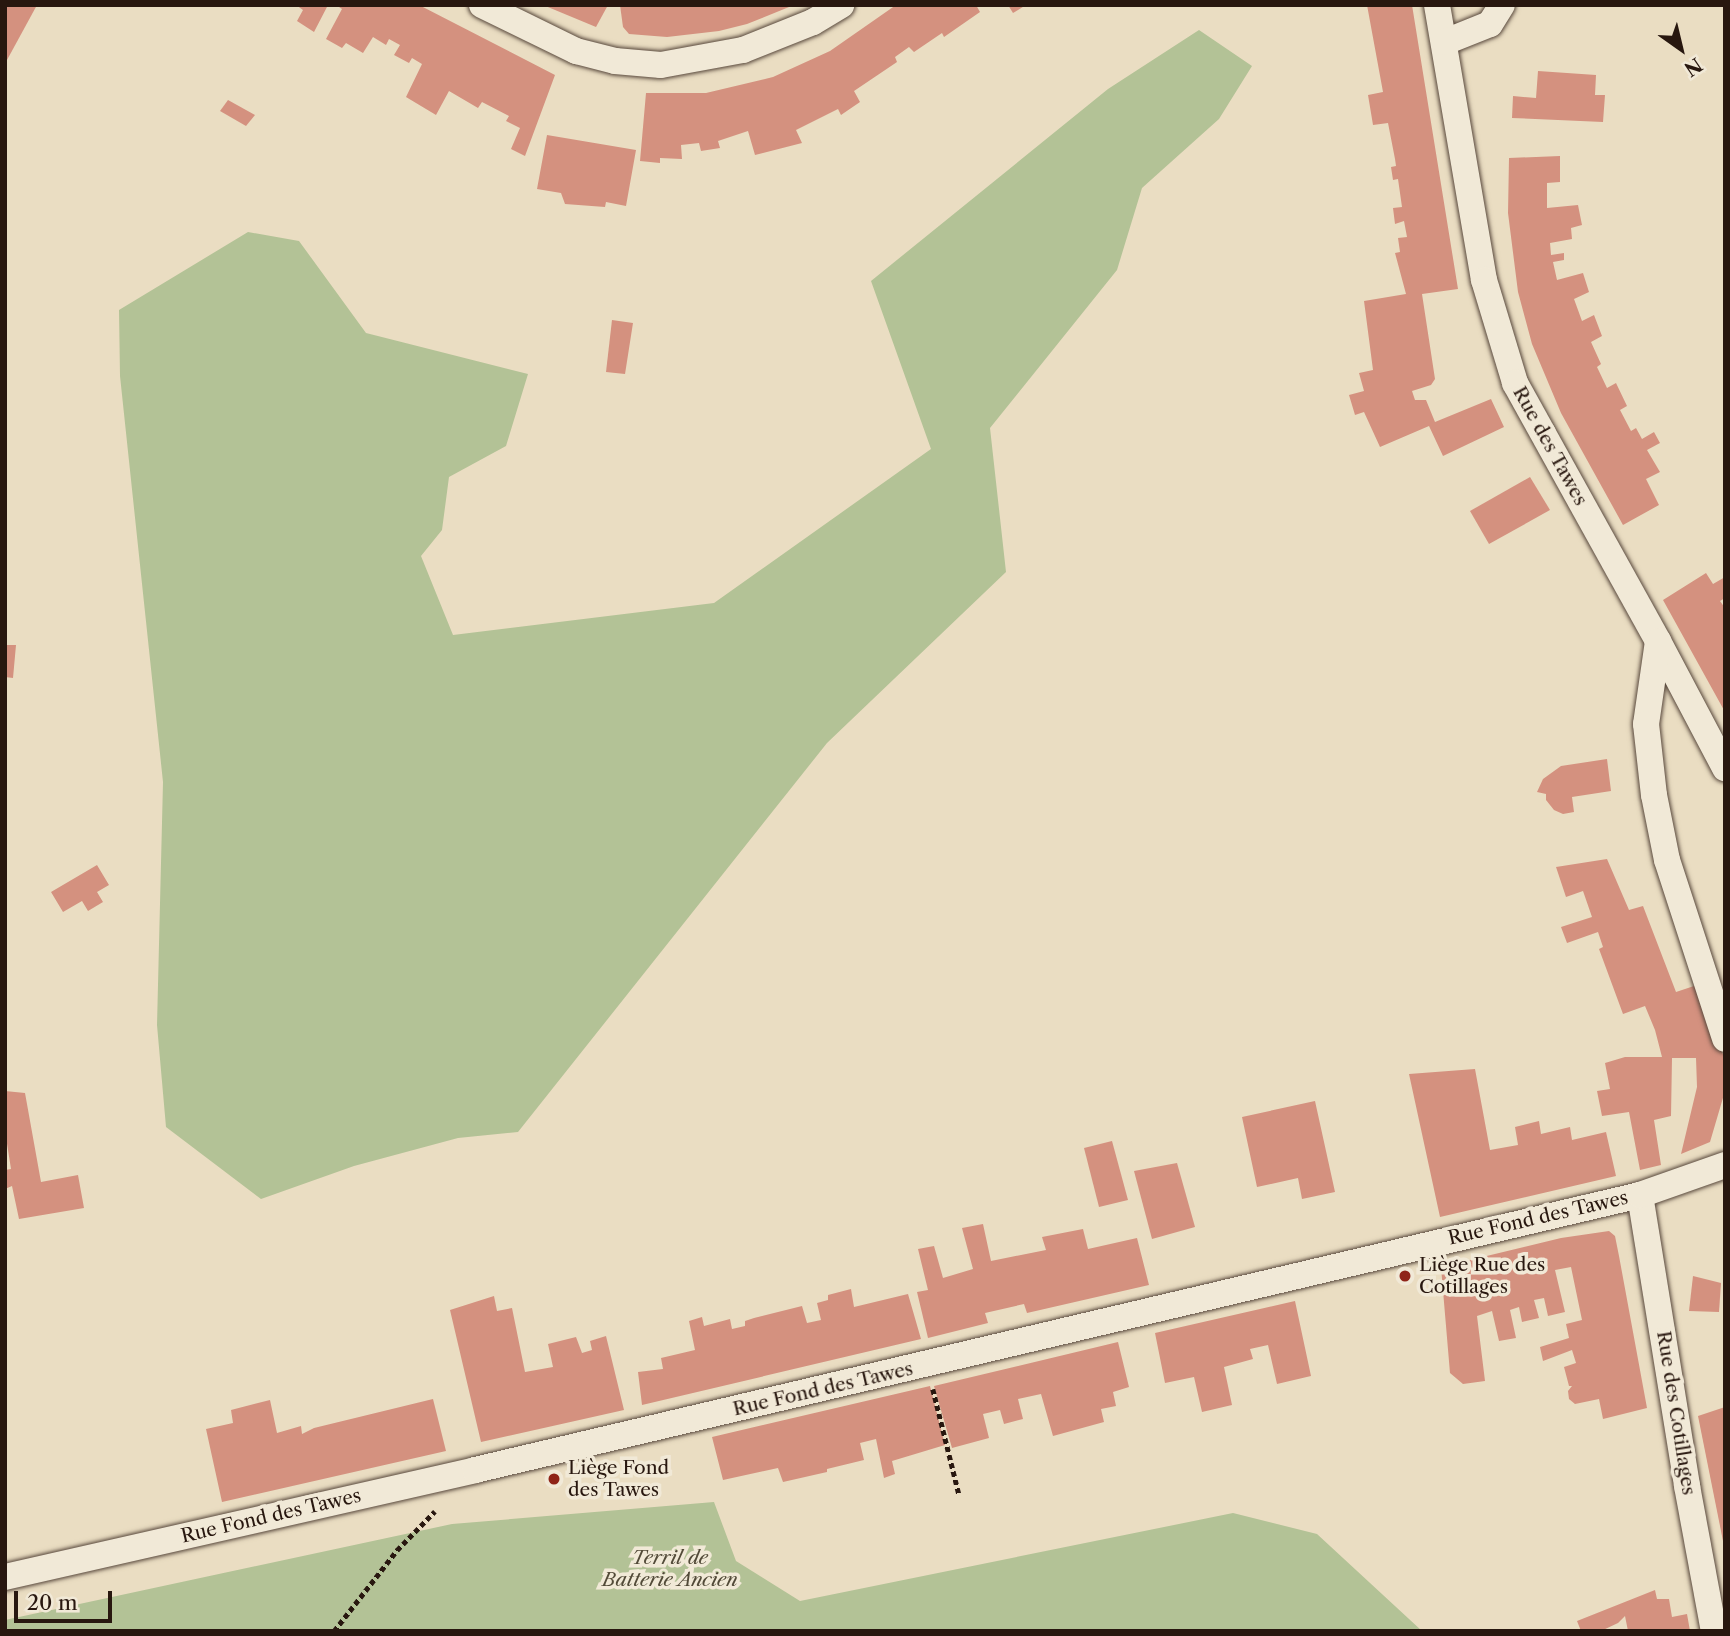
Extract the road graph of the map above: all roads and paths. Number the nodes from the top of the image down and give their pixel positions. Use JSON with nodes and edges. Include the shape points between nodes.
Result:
{"nodes":[{"id":1,"x":482,"y":5,"type":"edge"},
{"id":2,"x":841,"y":5,"type":"edge"},
{"id":3,"x":1437,"y":5,"type":"edge"},
{"id":4,"x":1502,"y":5,"type":"edge"},
{"id":5,"x":1445,"y":42,"type":"junction"},
{"id":6,"x":1658,"y":641,"type":"junction"},
{"id":7,"x":1725,"y":768,"type":"edge"},
{"id":8,"x":1725,"y":1039,"type":"edge"},
{"id":9,"x":1725,"y":1166,"type":"edge"},
{"id":10,"x":1640,"y":1195,"type":"junction"},
{"id":11,"x":927,"y":1364,"type":"junction"},
{"id":12,"x":959,"y":1494,"type":"dead end"},
{"id":13,"x":436,"y":1510,"type":"dead end"},
{"id":14,"x":5,"y":1577,"type":"edge"},
{"id":15,"x":334,"y":1631,"type":"edge"},
{"id":16,"x":1714,"y":1631,"type":"edge"}],
"edges":[{"from":1,"to":2,"type":"street","via":[[576,51],[615,61],[661,65],[743,51]]},
{"from":3,"to":5,"type":"street","name":"Rue des Tawes"},
{"from":4,"to":5,"type":"street","via":[[1490,24]]},
{"from":5,"to":6,"type":"street","name":"Rue des Tawes","via":[[1484,280],[1515,383]]},
{"from":6,"to":7,"type":"street","name":"Rue des Tawes"},
{"from":6,"to":8,"type":"street","via":[[1646,724],[1654,795],[1667,860]]},
{"from":9,"to":10,"type":"street"},
{"from":10,"to":11,"type":"street","name":"Rue Fond des Tawes"},
{"from":10,"to":16,"type":"street","name":"Rue des Cotillages"},
{"from":11,"to":12,"type":"path"},
{"from":11,"to":14,"type":"street","name":"Rue Fond des Tawes"},
{"from":13,"to":15,"type":"path","via":[[397,1550]]}]}
